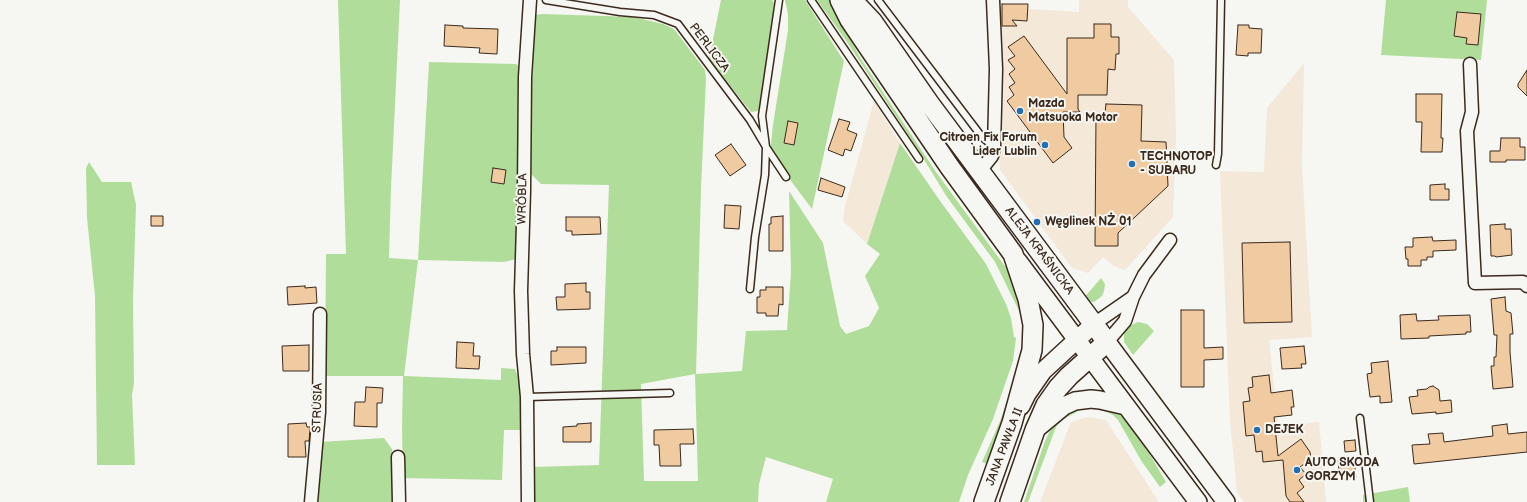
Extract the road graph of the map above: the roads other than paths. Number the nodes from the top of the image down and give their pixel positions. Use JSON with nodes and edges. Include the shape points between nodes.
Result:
{"nodes":[{"id":1,"x":530,"y":0,"type":"edge"},
{"id":2,"x":546,"y":0,"type":"edge"},
{"id":3,"x":779,"y":0,"type":"edge"},
{"id":4,"x":811,"y":0,"type":"edge"},
{"id":5,"x":840,"y":0,"type":"edge"},
{"id":6,"x":852,"y":0,"type":"edge"},
{"id":7,"x":878,"y":0,"type":"edge"},
{"id":8,"x":993,"y":0,"type":"edge"},
{"id":9,"x":1221,"y":0,"type":"edge"},
{"id":10,"x":1470,"y":64,"type":"dead end"},
{"id":11,"x":766,"y":147,"type":"junction"},
{"id":12,"x":994,"y":147,"type":"junction"},
{"id":13,"x":919,"y":160,"type":"dead end"},
{"id":14,"x":1216,"y":165,"type":"dead end"},
{"id":15,"x":980,"y":171,"type":"junction"},
{"id":16,"x":786,"y":177,"type":"dead end"},
{"id":17,"x":1170,"y":240,"type":"dead end"},
{"id":18,"x":1013,"y":254,"type":"junction"},
{"id":19,"x":1527,"y":286,"type":"edge"},
{"id":20,"x":750,"y":289,"type":"dead end"},
{"id":21,"x":1133,"y":297,"type":"junction"},
{"id":22,"x":320,"y":314,"type":"dead end"},
{"id":23,"x":1094,"y":324,"type":"junction"},
{"id":24,"x":1076,"y":339,"type":"junction"},
{"id":25,"x":1107,"y":342,"type":"junction"},
{"id":26,"x":1090,"y":357,"type":"junction"},
{"id":27,"x":670,"y":393,"type":"dead end"},
{"id":28,"x":526,"y":397,"type":"junction"},
{"id":29,"x":1126,"y":406,"type":"junction"},
{"id":30,"x":1360,"y":418,"type":"dead end"},
{"id":31,"x":1012,"y":423,"type":"junction"},
{"id":32,"x":1035,"y":430,"type":"junction"},
{"id":33,"x":398,"y":457,"type":"dead end"},
{"id":34,"x":311,"y":502,"type":"edge"},
{"id":35,"x":399,"y":502,"type":"edge"},
{"id":36,"x":528,"y":502,"type":"edge"},
{"id":37,"x":984,"y":502,"type":"edge"},
{"id":38,"x":1010,"y":502,"type":"edge"},
{"id":39,"x":1198,"y":502,"type":"edge"},
{"id":40,"x":1226,"y":502,"type":"edge"},
{"id":41,"x":1370,"y":502,"type":"edge"}],
"edges":[{"from":1,"to":28,"type":"street","name":"WRÓBLA","via":[[525,77],[521,291]]},
{"from":2,"to":11,"type":"lane","name":"PERLICZA","via":[[654,15],[678,24],[750,120]]},
{"from":3,"to":11,"type":"lane","via":[[762,116]]},
{"from":4,"to":13,"type":"lane"},
{"from":5,"to":18,"type":"main road","name":"ALEJA KRAŚNICKA","via":[[850,20],[940,153]]},
{"from":6,"to":15,"type":"main road","name":"ALEJA KRAŚNICKA","via":[[872,21]]},
{"from":7,"to":12,"type":"lane","via":[[982,137]]},
{"from":8,"to":12,"type":"street","via":[[996,69]]},
{"from":9,"to":14,"type":"lane"},
{"from":10,"to":19,"type":"street","via":[[1472,112],[1467,131],[1475,283],[1523,282]]},
{"from":11,"to":16,"type":"lane","name":"PERLICZA"},
{"from":11,"to":20,"type":"lane","via":[[765,174]]},
{"from":12,"to":15,"type":"street","via":[[992,156]]},
{"from":15,"to":23,"type":"main road","name":"ALEJA KRAŚNICKA"},
{"from":17,"to":21,"type":"street","via":[[1144,275]]},
{"from":18,"to":24,"type":"main road","name":"ALEJA KRAŚNICKA"},
{"from":18,"to":31,"type":"main road","via":[[1028,299],[1034,332],[1031,357]]},
{"from":21,"to":23,"type":"street"},
{"from":21,"to":25,"type":"street","via":[[1125,322]]},
{"from":22,"to":34,"type":"street","name":"STRUSIA","via":[[319,412]]},
{"from":23,"to":24,"type":"main road","name":"JANA PAWŁA II"},
{"from":23,"to":25,"type":"main road","name":"ALEJA KRAŚNICKA"},
{"from":24,"to":26,"type":"main road","name":"ALEJA KRAŚNICKA"},
{"from":24,"to":31,"type":"main road","name":"JANA PAWŁA II","via":[[1043,371]]},
{"from":25,"to":26,"type":"main road","name":"JANA PAWŁA II"},
{"from":25,"to":40,"type":"main road","name":"ALEJA KRAŚNICKA"},
{"from":26,"to":29,"type":"main road","name":"ALEJA KRAŚNICKA"},
{"from":26,"to":32,"type":"main road","name":"JANA PAWŁA II","via":[[1058,388],[1046,405]]},
{"from":27,"to":28,"type":"lane"},
{"from":28,"to":36,"type":"street","name":"WRÓBLA"},
{"from":29,"to":32,"type":"main road","via":[[1091,399],[1075,401],[1064,406]]},
{"from":29,"to":39,"type":"main road","name":"ALEJA KRAŚNICKA"},
{"from":30,"to":41,"type":"lane"},
{"from":31,"to":37,"type":"main road","name":"JANA PAWŁA II"},
{"from":32,"to":38,"type":"main road","name":"JANA PAWŁA II"},
{"from":33,"to":35,"type":"street"}]}
